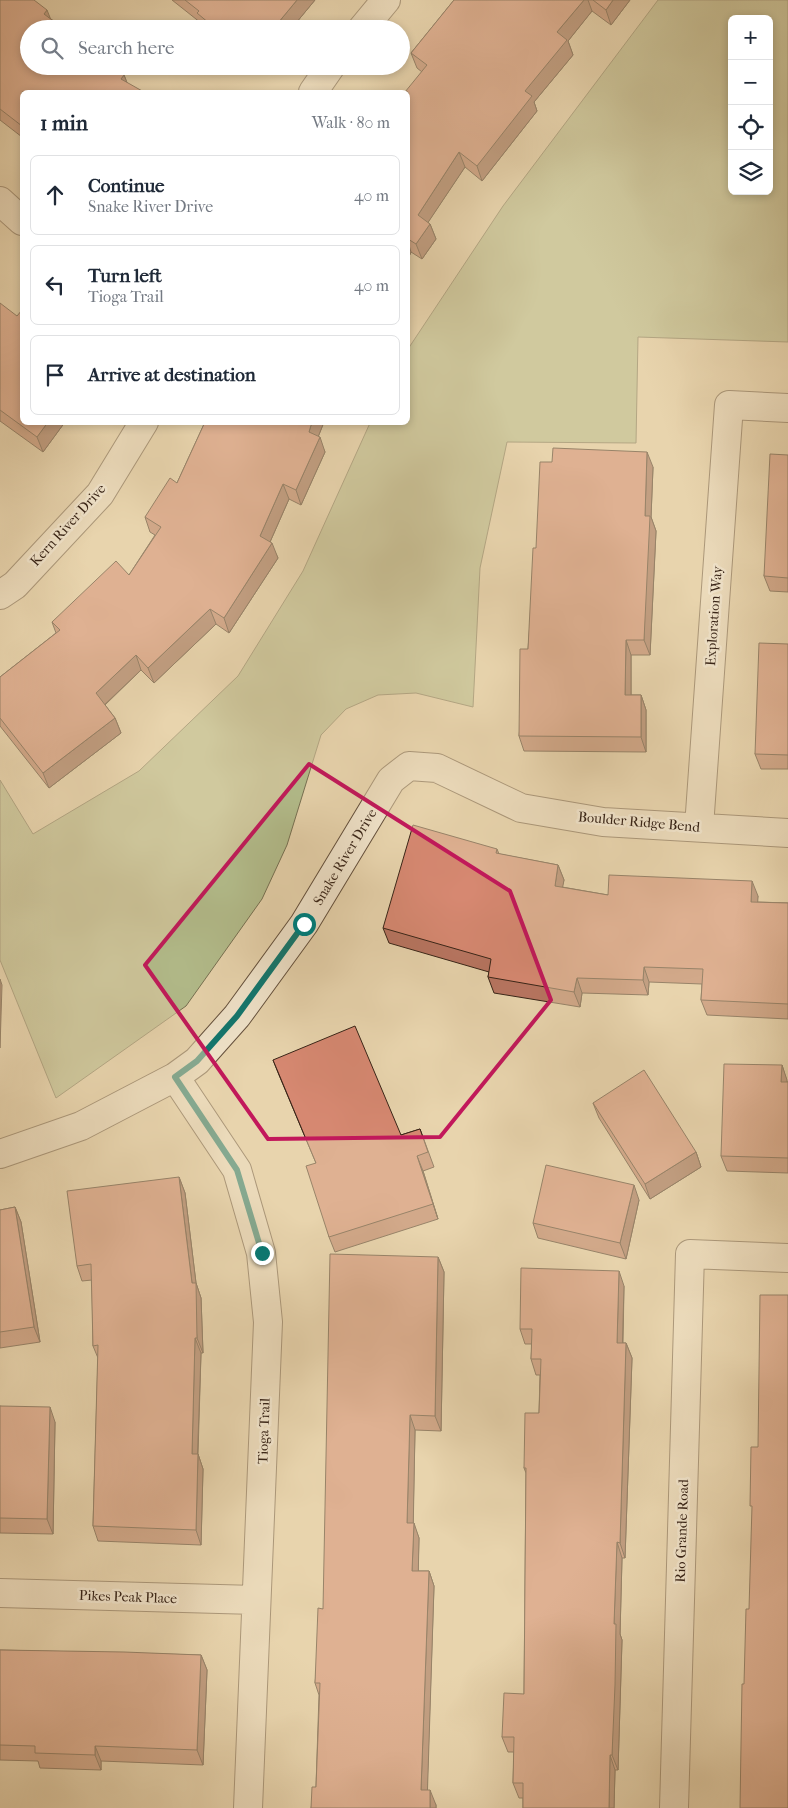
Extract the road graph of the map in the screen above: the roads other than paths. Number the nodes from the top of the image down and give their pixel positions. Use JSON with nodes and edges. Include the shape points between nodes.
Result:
{"nodes":[{"id":1,"x":386,"y":0,"type":"edge"},
{"id":2,"x":369,"y":20,"type":"edge"},
{"id":3,"x":325,"y":75,"type":"edge"},
{"id":4,"x":314,"y":90,"type":"edge"},
{"id":5,"x":0,"y":202,"type":"edge"},
{"id":6,"x":20,"y":219,"type":"edge"},
{"id":7,"x":788,"y":408,"type":"edge"},
{"id":8,"x":142,"y":425,"type":"edge"},
{"id":9,"x":0,"y":595,"type":"edge"},
{"id":10,"x":409,"y":766,"type":"joint"},
{"id":11,"x":699,"y":827,"type":"junction"},
{"id":12,"x":788,"y":833,"type":"edge"},
{"id":13,"x":175,"y":1077,"type":"junction"},
{"id":14,"x":0,"y":1154,"type":"edge"},
{"id":15,"x":788,"y":1258,"type":"edge"},
{"id":16,"x":0,"y":1593,"type":"edge"},
{"id":17,"x":256,"y":1600,"type":"junction"},
{"id":18,"x":248,"y":1808,"type":"edge"},
{"id":19,"x":674,"y":1808,"type":"edge"}],
"edges":[{"from":1,"to":2,"type":"street"},
{"from":3,"to":4,"type":"street"},
{"from":5,"to":6,"type":"street"},
{"from":7,"to":11,"type":"street","name":"Exploration Way","via":[[729,405]]},
{"from":8,"to":9,"type":"street","name":"Kern River Drive","via":[[100,494],[15,585]]},
{"from":10,"to":11,"type":"street","name":"Boulder Ridge Bend","via":[[437,768],[521,808],[603,822]]},
{"from":10,"to":13,"type":"street","name":"Snake River Drive","via":[[391,780],[304,924],[237,1016],[197,1061]]},
{"from":11,"to":12,"type":"street","name":"Boulder Ridge Bend"},
{"from":13,"to":14,"type":"street","name":"Snake River Drive","via":[[81,1126]]},
{"from":13,"to":17,"type":"street","name":"Tioga Trail","via":[[237,1170],[262,1253],[268,1322]]},
{"from":15,"to":19,"type":"street","name":"Rio Grande Road","via":[[690,1254]]},
{"from":16,"to":17,"type":"street","name":"Pikes Peak Place"},
{"from":17,"to":18,"type":"street","name":"Tioga Trail"}]}
